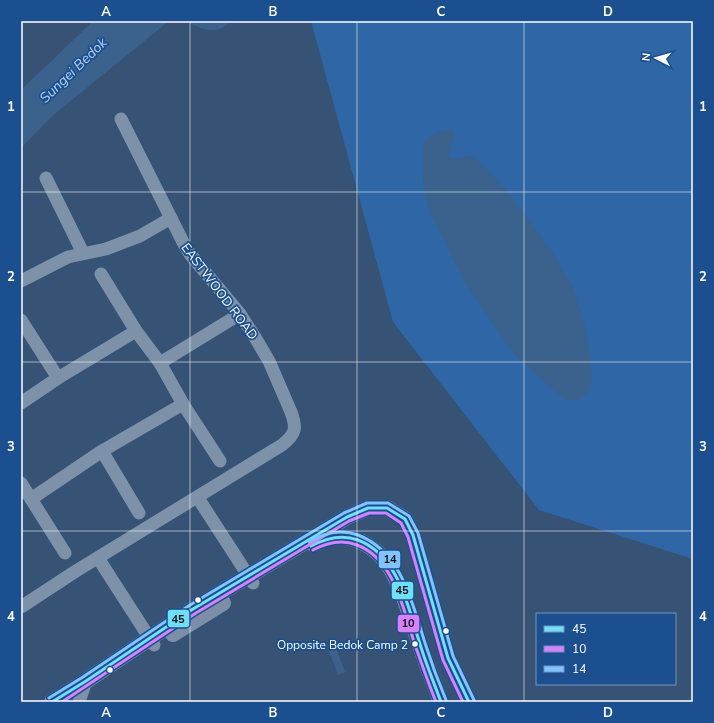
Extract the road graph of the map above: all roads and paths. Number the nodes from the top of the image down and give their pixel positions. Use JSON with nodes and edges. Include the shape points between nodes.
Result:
{"nodes":[{"id":1,"x":121,"y":119,"type":"dead end"},
{"id":2,"x":46,"y":178,"type":"dead end"},
{"id":3,"x":171,"y":218,"type":"junction"},
{"id":4,"x":83,"y":253,"type":"junction"},
{"id":5,"x":101,"y":274,"type":"dead end"},
{"id":6,"x":21,"y":281,"type":"edge"},
{"id":7,"x":240,"y":314,"type":"junction"},
{"id":8,"x":21,"y":320,"type":"edge"},
{"id":9,"x":136,"y":331,"type":"junction"},
{"id":10,"x":160,"y":363,"type":"junction"},
{"id":11,"x":58,"y":378,"type":"junction"},
{"id":12,"x":21,"y":403,"type":"edge"},
{"id":13,"x":183,"y":404,"type":"junction"},
{"id":14,"x":102,"y":451,"type":"junction"},
{"id":15,"x":220,"y":461,"type":"dead end"},
{"id":16,"x":21,"y":483,"type":"edge"},
{"id":17,"x":202,"y":495,"type":"junction"},
{"id":18,"x":31,"y":499,"type":"junction"},
{"id":19,"x":139,"y":512,"type":"dead end"},
{"id":20,"x":65,"y":553,"type":"dead end"},
{"id":21,"x":98,"y":558,"type":"junction"},
{"id":22,"x":254,"y":577,"type":"junction"},
{"id":23,"x":427,"y":584,"type":"junction"},
{"id":24,"x":404,"y":597,"type":"junction"},
{"id":25,"x":21,"y":607,"type":"edge"},
{"id":26,"x":152,"y":642,"type":"junction"},
{"id":27,"x":82,"y":691,"type":"edge"},
{"id":28,"x":52,"y":702,"type":"edge"},
{"id":29,"x":65,"y":702,"type":"edge"},
{"id":30,"x":441,"y":702,"type":"edge"},
{"id":31,"x":469,"y":702,"type":"edge"}],
"edges":[{"from":1,"to":3,"type":"street","name":"EASTWOOD ROAD"},
{"from":2,"to":4,"type":"street"},
{"from":3,"to":4,"type":"street","via":[[116,246]]},
{"from":3,"to":7,"type":"street","name":"EASTWOOD ROAD","via":[[190,254]]},
{"from":4,"to":6,"type":"street","via":[[62,259]]},
{"from":5,"to":9,"type":"street"},
{"from":7,"to":10,"type":"street"},
{"from":7,"to":17,"type":"street","name":"EASTWOOD ROAD","via":[[269,361],[294,420],[294,432],[282,445]]},
{"from":8,"to":11,"type":"street"},
{"from":9,"to":10,"type":"street"},
{"from":9,"to":11,"type":"street"},
{"from":10,"to":13,"type":"street"},
{"from":11,"to":12,"type":"street"},
{"from":13,"to":14,"type":"street"},
{"from":13,"to":15,"type":"street"},
{"from":14,"to":18,"type":"street"},
{"from":14,"to":19,"type":"street"},
{"from":16,"to":18,"type":"street"},
{"from":17,"to":21,"type":"street","name":"EASTWOOD ROAD"},
{"from":17,"to":22,"type":"street"},
{"from":18,"to":20,"type":"street"},
{"from":21,"to":25,"type":"street","name":"EASTWOOD ROAD"},
{"from":21,"to":26,"type":"street"},
{"from":22,"to":23,"type":"main road","via":[[347,516],[368,508],[387,508],[405,519],[410,526]]},
{"from":22,"to":24,"type":"main road","via":[[321,540],[340,536],[365,543],[377,551],[387,562]]},
{"from":22,"to":26,"type":"main road","via":[[184,628]]},
{"from":23,"to":24,"type":"main road","via":[[412,584]]},
{"from":23,"to":31,"type":"main road","via":[[448,658]]},
{"from":24,"to":30,"type":"main road"},
{"from":26,"to":27,"type":"main road"},
{"from":27,"to":28,"type":"main road"},
{"from":27,"to":29,"type":"main road"}]}
